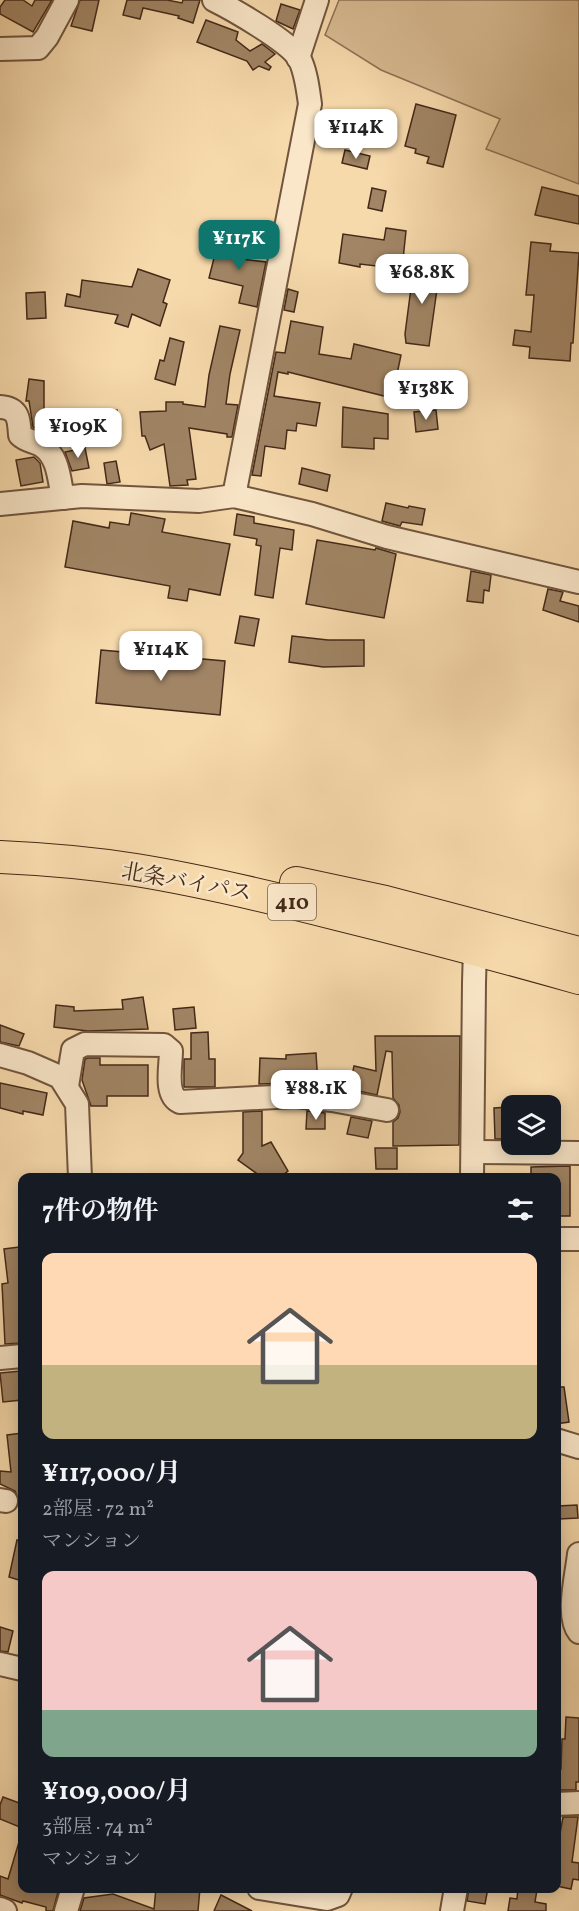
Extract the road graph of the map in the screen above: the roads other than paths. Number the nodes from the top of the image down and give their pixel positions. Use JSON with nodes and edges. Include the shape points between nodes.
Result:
{"nodes":[{"id":1,"x":67,"y":0,"type":"edge"},
{"id":2,"x":214,"y":0,"type":"edge"},
{"id":3,"x":317,"y":0,"type":"edge"},
{"id":4,"x":0,"y":49,"type":"edge"},
{"id":5,"x":298,"y":58,"type":"junction"},
{"id":6,"x":0,"y":407,"type":"edge"},
{"id":7,"x":234,"y":496,"type":"junction"},
{"id":8,"x":63,"y":498,"type":"junction"},
{"id":9,"x":0,"y":504,"type":"edge"},
{"id":10,"x":579,"y":582,"type":"edge"},
{"id":11,"x":0,"y":848,"type":"edge"},
{"id":12,"x":0,"y":857,"type":"edge"},
{"id":13,"x":478,"y":938,"type":"junction"},
{"id":14,"x":579,"y":953,"type":"edge"},
{"id":15,"x":579,"y":978,"type":"edge"},
{"id":16,"x":0,"y":1055,"type":"edge"},
{"id":17,"x":67,"y":1086,"type":"junction"},
{"id":18,"x":387,"y":1110,"type":"dead end"},
{"id":19,"x":472,"y":1152,"type":"junction"},
{"id":20,"x":579,"y":1153,"type":"edge"},
{"id":21,"x":80,"y":1173,"type":"edge"},
{"id":22,"x":472,"y":1173,"type":"edge"},
{"id":23,"x":561,"y":1239,"type":"edge"},
{"id":24,"x":579,"y":1239,"type":"edge"},
{"id":25,"x":18,"y":1356,"type":"edge"},
{"id":26,"x":0,"y":1358,"type":"edge"},
{"id":27,"x":561,"y":1442,"type":"edge"},
{"id":28,"x":579,"y":1447,"type":"edge"},
{"id":29,"x":579,"y":1554,"type":"edge"},
{"id":30,"x":579,"y":1632,"type":"edge"},
{"id":31,"x":579,"y":1803,"type":"edge"},
{"id":32,"x":561,"y":1804,"type":"edge"},
{"id":33,"x":71,"y":1893,"type":"edge"},
{"id":34,"x":290,"y":1893,"type":"edge"},
{"id":35,"x":339,"y":1893,"type":"edge"},
{"id":36,"x":455,"y":1893,"type":"edge"},
{"id":37,"x":0,"y":1909,"type":"edge"},
{"id":38,"x":5,"y":1911,"type":"edge"},
{"id":39,"x":66,"y":1911,"type":"edge"},
{"id":40,"x":452,"y":1911,"type":"edge"}],
"edges":[{"from":1,"to":4,"type":"street","via":[[38,48]]},
{"from":2,"to":5,"type":"street","via":[[259,26]]},
{"from":3,"to":5,"type":"street"},
{"from":5,"to":7,"type":"street","via":[[310,104]]},
{"from":6,"to":8,"type":"street","via":[[16,412],[20,435],[41,445],[54,458]]},
{"from":7,"to":8,"type":"street","via":[[199,501]]},
{"from":7,"to":10,"type":"street"},
{"from":8,"to":9,"type":"street"},
{"from":11,"to":13,"type":"highway","name":"北条バイパス","number":"410","via":[[103,855],[273,878],[385,902]]},
{"from":12,"to":13,"type":"highway","name":"北条バイパス","number":"410","via":[[91,864],[200,881]]},
{"from":13,"to":14,"type":"highway","name":"北条バイパス","number":"410"},
{"from":13,"to":15,"type":"highway","name":"北条バイパス","number":"410"},
{"from":13,"to":19,"type":"street"},
{"from":16,"to":17,"type":"street","via":[[60,1077]]},
{"from":17,"to":18,"type":"street","via":[[73,1050],[85,1044],[164,1045],[171,1051],[170,1093],[180,1102],[295,1096]]},
{"from":17,"to":21,"type":"street","via":[[77,1104]]},
{"from":19,"to":20,"type":"street"},
{"from":19,"to":22,"type":"street"},
{"from":23,"to":24,"type":"street"},
{"from":25,"to":26,"type":"street"},
{"from":27,"to":28,"type":"street"},
{"from":29,"to":30,"type":"street","via":[[573,1603]]},
{"from":31,"to":32,"type":"street"},
{"from":33,"to":39,"type":"street"},
{"from":34,"to":35,"type":"street","via":[[327,1899]]},
{"from":36,"to":40,"type":"street"},
{"from":37,"to":38,"type":"street"}]}
